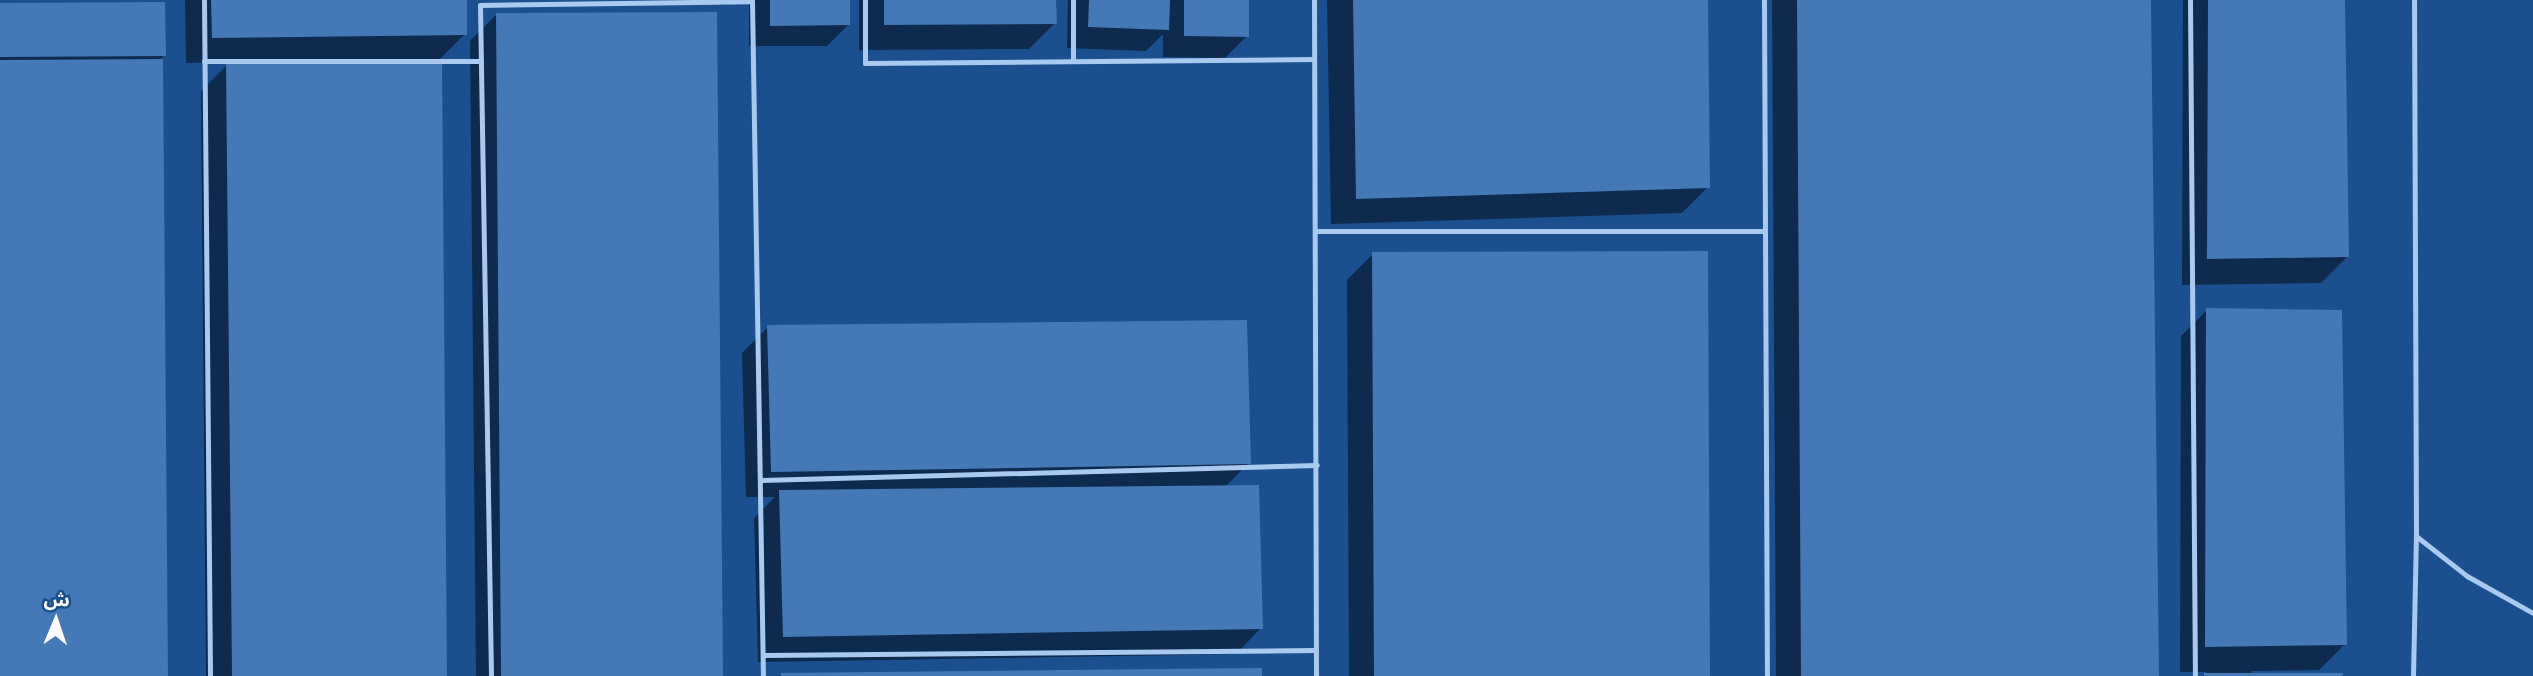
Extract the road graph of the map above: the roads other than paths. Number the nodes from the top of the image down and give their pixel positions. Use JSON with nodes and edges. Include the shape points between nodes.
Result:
{"nodes":[{"id":1,"x":204,"y":0,"type":"edge"},
{"id":2,"x":866,"y":0,"type":"edge"},
{"id":3,"x":1073,"y":0,"type":"edge"},
{"id":4,"x":1314,"y":0,"type":"edge"},
{"id":5,"x":1764,"y":0,"type":"edge"},
{"id":6,"x":2190,"y":0,"type":"edge"},
{"id":7,"x":2414,"y":0,"type":"edge"},
{"id":8,"x":1314,"y":59,"type":"junction"},
{"id":9,"x":205,"y":61,"type":"junction"},
{"id":10,"x":481,"y":61,"type":"junction"},
{"id":11,"x":1073,"y":61,"type":"junction"},
{"id":12,"x":1316,"y":231,"type":"junction"},
{"id":13,"x":1765,"y":231,"type":"junction"},
{"id":14,"x":1317,"y":465,"type":"junction"},
{"id":15,"x":760,"y":480,"type":"junction"},
{"id":16,"x":2416,"y":536,"type":"junction"},
{"id":17,"x":2533,"y":613,"type":"edge"},
{"id":18,"x":1316,"y":650,"type":"junction"},
{"id":19,"x":763,"y":655,"type":"junction"},
{"id":20,"x":210,"y":676,"type":"edge"},
{"id":21,"x":491,"y":676,"type":"edge"},
{"id":22,"x":763,"y":676,"type":"edge"},
{"id":23,"x":1315,"y":676,"type":"edge"},
{"id":24,"x":1767,"y":676,"type":"edge"},
{"id":25,"x":2195,"y":676,"type":"edge"},
{"id":26,"x":2413,"y":676,"type":"edge"}],
"edges":[{"from":1,"to":9,"type":"lane"},
{"from":2,"to":11,"type":"lane","via":[[865,64]]},
{"from":3,"to":11,"type":"lane"},
{"from":4,"to":8,"type":"lane"},
{"from":5,"to":13,"type":"lane"},
{"from":6,"to":25,"type":"lane"},
{"from":7,"to":16,"type":"lane"},
{"from":8,"to":11,"type":"lane"},
{"from":8,"to":12,"type":"lane"},
{"from":9,"to":10,"type":"lane"},
{"from":9,"to":20,"type":"lane"},
{"from":10,"to":15,"type":"lane","via":[[480,5],[751,1]]},
{"from":10,"to":21,"type":"lane"},
{"from":12,"to":13,"type":"lane"},
{"from":12,"to":14,"type":"lane"},
{"from":13,"to":24,"type":"lane"},
{"from":14,"to":15,"type":"lane"},
{"from":14,"to":18,"type":"lane"},
{"from":15,"to":19,"type":"lane"},
{"from":16,"to":17,"type":"lane","via":[[2467,576]]},
{"from":16,"to":26,"type":"lane"},
{"from":18,"to":19,"type":"lane"},
{"from":18,"to":23,"type":"lane"},
{"from":19,"to":22,"type":"lane"}]}
